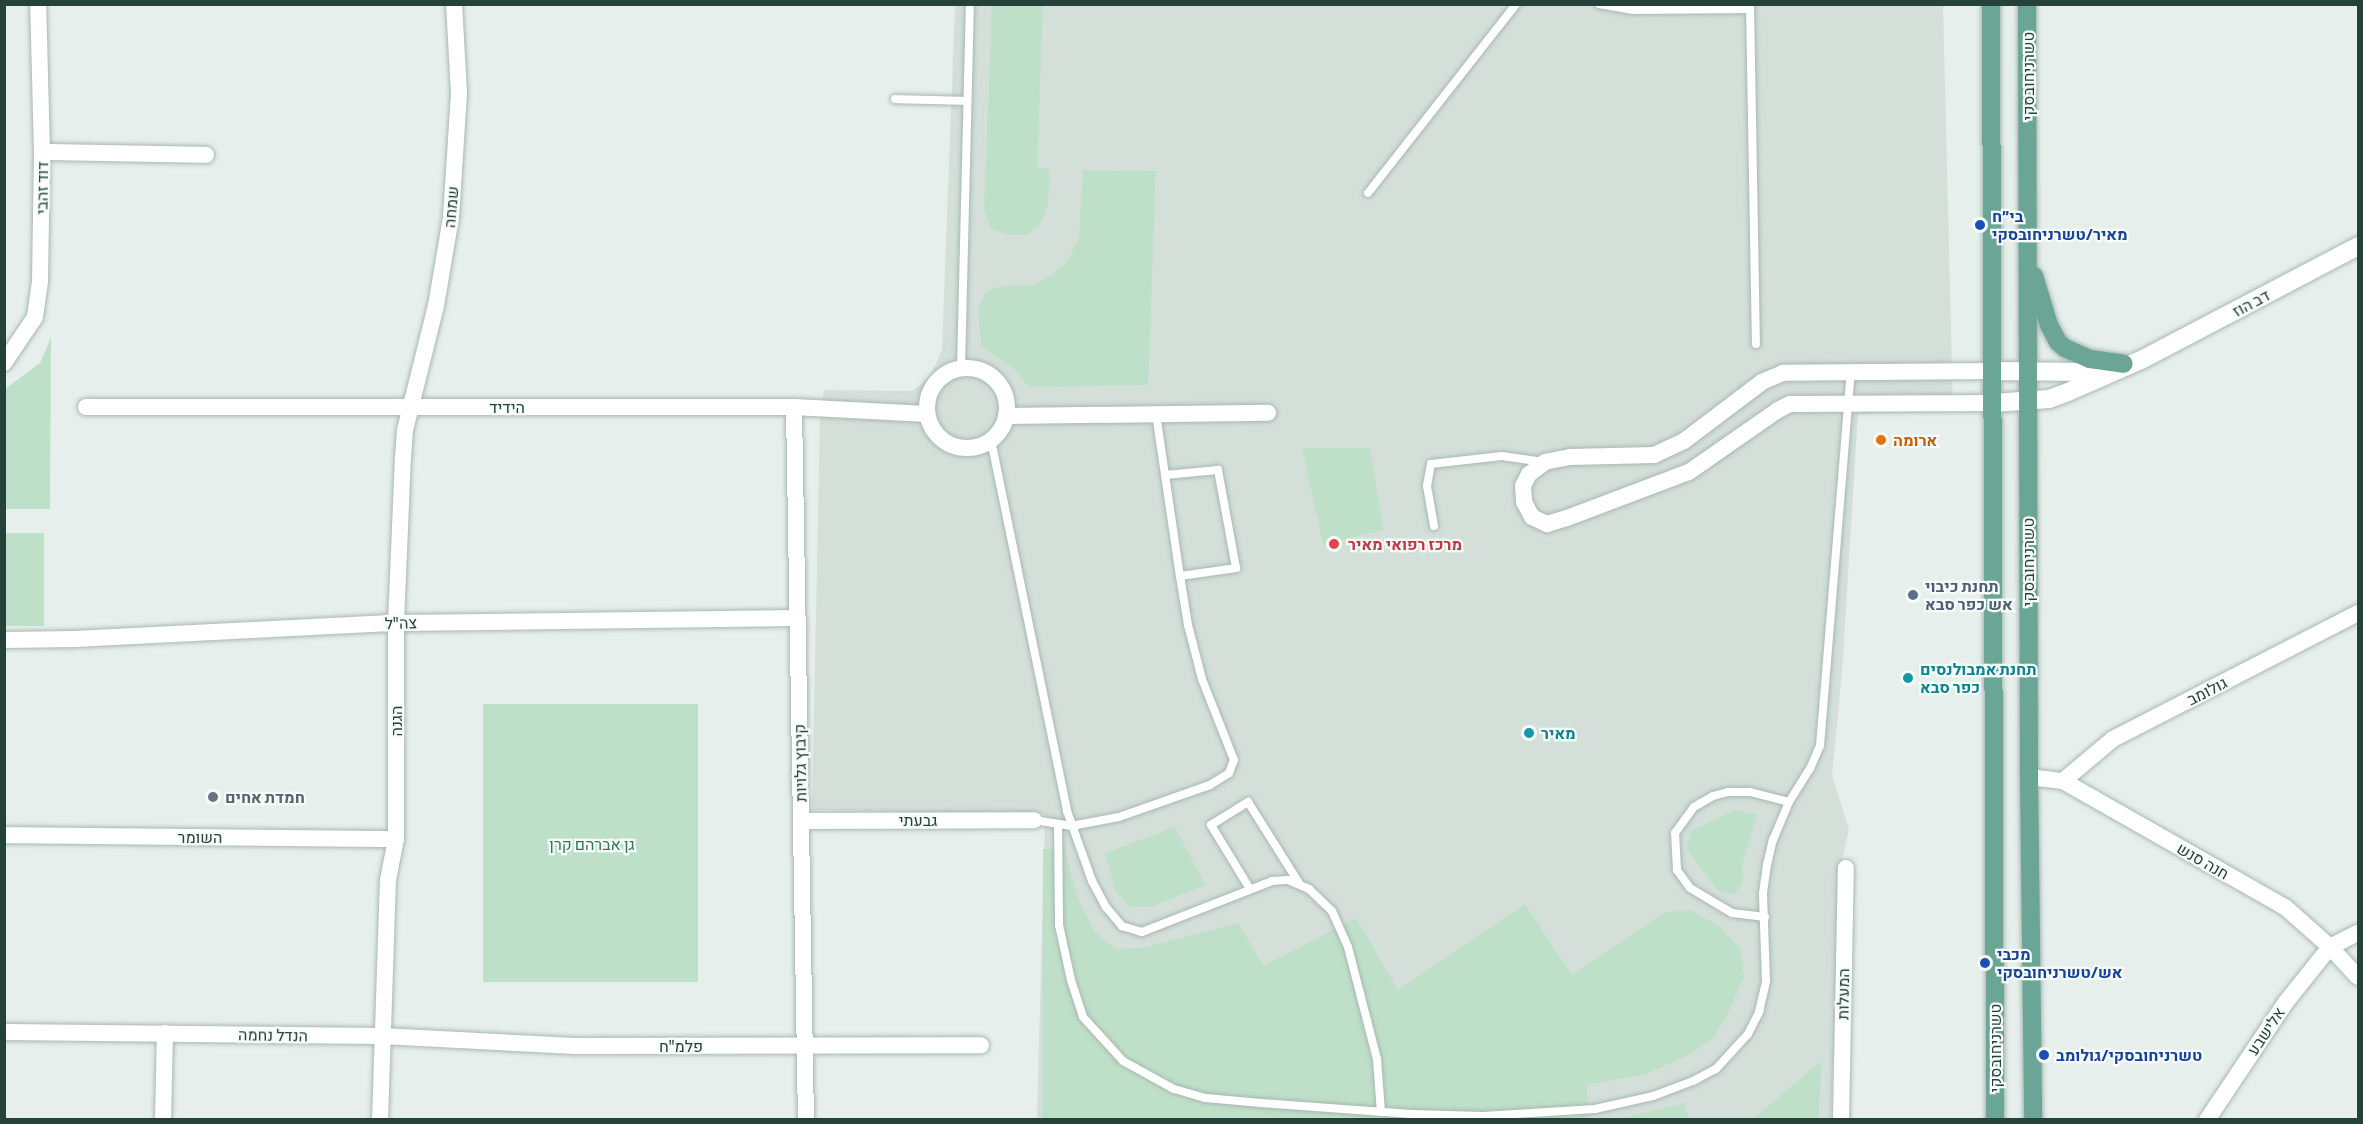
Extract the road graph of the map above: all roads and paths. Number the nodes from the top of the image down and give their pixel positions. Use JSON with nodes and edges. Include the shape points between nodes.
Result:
{"nodes":[{"id":1,"x":38,"y":4,"type":"edge"},
{"id":2,"x":454,"y":4,"type":"edge"},
{"id":3,"x":970,"y":4,"type":"edge"},
{"id":4,"x":1516,"y":4,"type":"edge"},
{"id":5,"x":1599,"y":4,"type":"edge"},
{"id":6,"x":1991,"y":4,"type":"edge"},
{"id":7,"x":2027,"y":4,"type":"edge"},
{"id":8,"x":1750,"y":7,"type":"edge"},
{"id":9,"x":895,"y":99,"type":"dead end"},
{"id":10,"x":967,"y":101,"type":"junction"},
{"id":11,"x":42,"y":152,"type":"junction"},
{"id":12,"x":206,"y":155,"type":"dead end"},
{"id":13,"x":1368,"y":194,"type":"dead end"},
{"id":14,"x":2358,"y":246,"type":"edge"},
{"id":15,"x":2028,"y":253,"type":"junction"},
{"id":16,"x":1756,"y":344,"type":"dead end"},
{"id":17,"x":2143,"y":359,"type":"junction"},
{"id":18,"x":4,"y":363,"type":"edge"},
{"id":19,"x":2124,"y":364,"type":"junction"},
{"id":20,"x":961,"y":368,"type":"junction"},
{"id":21,"x":1993,"y":371,"type":"junction"},
{"id":22,"x":2028,"y":371,"type":"junction"},
{"id":23,"x":1851,"y":372,"type":"junction"},
{"id":24,"x":2028,"y":400,"type":"junction"},
{"id":25,"x":1847,"y":403,"type":"junction"},
{"id":26,"x":1993,"y":403,"type":"junction"},
{"id":27,"x":86,"y":407,"type":"dead end"},
{"id":28,"x":413,"y":407,"type":"junction"},
{"id":29,"x":794,"y":407,"type":"junction"},
{"id":30,"x":1268,"y":413,"type":"dead end"},
{"id":31,"x":927,"y":414,"type":"junction"},
{"id":32,"x":1156,"y":414,"type":"junction"},
{"id":33,"x":1006,"y":416,"type":"junction"},
{"id":34,"x":991,"y":440,"type":"junction"},
{"id":35,"x":1545,"y":462,"type":"junction"},
{"id":36,"x":1165,"y":475,"type":"junction"},
{"id":37,"x":1434,"y":526,"type":"dead end"},
{"id":38,"x":1180,"y":576,"type":"junction"},
{"id":39,"x":2358,"y":613,"type":"edge"},
{"id":40,"x":798,"y":618,"type":"junction"},
{"id":41,"x":396,"y":623,"type":"junction"},
{"id":42,"x":4,"y":640,"type":"edge"},
{"id":43,"x":2029,"y":777,"type":"junction"},
{"id":44,"x":2063,"y":781,"type":"junction"},
{"id":45,"x":1788,"y":802,"type":"junction"},
{"id":46,"x":1034,"y":820,"type":"joint"},
{"id":47,"x":801,"y":821,"type":"junction"},
{"id":48,"x":1058,"y":824,"type":"junction"},
{"id":49,"x":1071,"y":826,"type":"junction"},
{"id":50,"x":4,"y":836,"type":"edge"},
{"id":51,"x":396,"y":839,"type":"junction"},
{"id":52,"x":1846,"y":868,"type":"dead end"},
{"id":53,"x":1299,"y":883,"type":"junction"},
{"id":54,"x":1250,"y":889,"type":"junction"},
{"id":55,"x":1765,"y":917,"type":"junction"},
{"id":56,"x":2358,"y":933,"type":"edge"},
{"id":57,"x":2330,"y":947,"type":"junction"},
{"id":58,"x":2358,"y":978,"type":"edge"},
{"id":59,"x":4,"y":1032,"type":"edge"},
{"id":60,"x":165,"y":1033,"type":"junction"},
{"id":61,"x":382,"y":1036,"type":"junction"},
{"id":62,"x":805,"y":1045,"type":"junction"},
{"id":63,"x":981,"y":1045,"type":"dead end"},
{"id":64,"x":1381,"y":1112,"type":"junction"},
{"id":65,"x":163,"y":1119,"type":"edge"},
{"id":66,"x":380,"y":1119,"type":"edge"},
{"id":67,"x":806,"y":1119,"type":"edge"},
{"id":68,"x":1840,"y":1119,"type":"edge"},
{"id":69,"x":1995,"y":1119,"type":"edge"},
{"id":70,"x":2033,"y":1119,"type":"edge"},
{"id":71,"x":2208,"y":1119,"type":"edge"}],
"edges":[{"from":1,"to":11,"type":"street","name":"דוד זהבי"},
{"from":2,"to":28,"type":"street","name":"שמחה","via":[[459,93],[451,218]]},
{"from":3,"to":10,"type":"lane"},
{"from":4,"to":13,"type":"lane"},
{"from":5,"to":8,"type":"lane","via":[[1633,10]]},
{"from":6,"to":21,"type":"main road","name":"טשרניחובסקי"},
{"from":7,"to":15,"type":"main road","name":"טשרניחובסקי"},
{"from":8,"to":16,"type":"lane"},
{"from":9,"to":10,"type":"lane"},
{"from":10,"to":20,"type":"lane"},
{"from":11,"to":12,"type":"street"},
{"from":11,"to":18,"type":"street","name":"דוד זהבי","via":[[40,281],[35,317]]},
{"from":14,"to":17,"type":"street","name":"דב הוז"},
{"from":15,"to":19,"type":"main road","via":[[2049,326],[2058,342],[2090,359]]},
{"from":15,"to":22,"type":"main road","name":"טשרניחובסקי"},
{"from":17,"to":19,"type":"street","name":"דב הוז"},
{"from":17,"to":24,"type":"street","name":"דב הוז","via":[[2049,399]]},
{"from":19,"to":22,"type":"street","name":"דב הוז","via":[[2085,372]]},
{"from":20,"to":31,"type":"street","via":[[937,382],[928,400]]},
{"from":20,"to":33,"type":"street","via":[[975,369],[993,378],[1002,389]]},
{"from":21,"to":22,"type":"street","name":"דב הוז"},
{"from":21,"to":23,"type":"street"},
{"from":21,"to":26,"type":"main road","name":"טשרניחובסקי"},
{"from":22,"to":24,"type":"main road","name":"טשרניחובסקי"},
{"from":23,"to":25,"type":"lane"},
{"from":23,"to":35,"type":"street","via":[[1783,373],[1762,382],[1684,441],[1654,455],[1570,456]]},
{"from":24,"to":26,"type":"street","name":"דב הוז"},
{"from":24,"to":43,"type":"main road","name":"טשרניחובסקי"},
{"from":25,"to":26,"type":"street"},
{"from":25,"to":35,"type":"street","via":[[1790,404],[1689,472],[1547,524],[1532,517],[1522,486],[1529,474]]},
{"from":25,"to":45,"type":"lane","via":[[1820,746],[1810,770]]},
{"from":26,"to":69,"type":"main road","name":"טשרניחובסקי"},
{"from":27,"to":28,"type":"street","name":"הידיד"},
{"from":28,"to":29,"type":"street","name":"הידיד"},
{"from":28,"to":41,"type":"street","name":"הגנה","via":[[405,430]]},
{"from":29,"to":31,"type":"street","name":"הידיד"},
{"from":29,"to":40,"type":"street","name":"קיבוץ גלויות"},
{"from":30,"to":32,"type":"street"},
{"from":31,"to":34,"type":"street","via":[[940,438],[952,445],[972,447]]},
{"from":32,"to":33,"type":"street"},
{"from":32,"to":36,"type":"lane"},
{"from":33,"to":34,"type":"street","via":[[1001,430]]},
{"from":34,"to":49,"type":"lane"},
{"from":35,"to":37,"type":"lane","via":[[1502,456],[1431,464],[1427,486]]},
{"from":36,"to":38,"type":"lane"},
{"from":36,"to":38,"type":"lane","via":[[1218,470],[1236,568]]},
{"from":38,"to":49,"type":"lane","via":[[1202,679],[1234,760],[1229,773],[1210,785],[1119,818]]},
{"from":39,"to":44,"type":"street","name":"גולומב","via":[[2113,739]]},
{"from":40,"to":41,"type":"street","name":"צה\"ל"},
{"from":40,"to":47,"type":"street","name":"קיבוץ גלויות"},
{"from":41,"to":42,"type":"street","name":"צה\"ל"},
{"from":41,"to":51,"type":"street","name":"הגנה"},
{"from":43,"to":44,"type":"street","name":"חנה סנש"},
{"from":43,"to":70,"type":"main road","name":"טשרניחובסקי"},
{"from":44,"to":57,"type":"street","name":"חנה סנש","via":[[2285,907]]},
{"from":45,"to":55,"type":"lane","via":[[1767,865]]},
{"from":45,"to":55,"type":"lane","via":[[1750,792],[1713,795],[1694,807],[1675,833],[1677,870],[1690,888],[1732,913]]},
{"from":46,"to":47,"type":"street","name":"גבעתי"},
{"from":46,"to":48,"type":"lane"},
{"from":47,"to":62,"type":"street","name":"קיבוץ גלויות"},
{"from":48,"to":49,"type":"lane"},
{"from":48,"to":64,"type":"lane","via":[[1059,925],[1074,990],[1083,1017],[1123,1061],[1174,1089],[1206,1098]]},
{"from":49,"to":54,"type":"lane","via":[[1092,881],[1122,926],[1142,932]]},
{"from":50,"to":51,"type":"street","name":"השומר"},
{"from":51,"to":61,"type":"street","name":"הגנה","via":[[388,880]]},
{"from":52,"to":68,"type":"street","name":"המעלות"},
{"from":53,"to":54,"type":"lane","via":[[1272,881]]},
{"from":53,"to":54,"type":"lane","via":[[1248,802],[1211,825]]},
{"from":53,"to":64,"type":"lane","via":[[1332,911],[1348,947],[1377,1059]]},
{"from":55,"to":64,"type":"lane","via":[[1766,981],[1759,1012],[1732,1053],[1716,1069],[1694,1082],[1595,1109],[1483,1116]]},
{"from":56,"to":57,"type":"street"},
{"from":57,"to":58,"type":"street","name":"חנה סנש"},
{"from":57,"to":71,"type":"street","name":"אלישבע","via":[[2286,1002]]},
{"from":59,"to":60,"type":"street","name":"הנדל נחמה"},
{"from":60,"to":61,"type":"street","name":"הנדל נחמה"},
{"from":60,"to":65,"type":"street"},
{"from":61,"to":62,"type":"street","name":"פלמ\"ח","via":[[575,1046]]},
{"from":61,"to":66,"type":"street","name":"הגנה"},
{"from":62,"to":63,"type":"street","name":"פלמ\"ח"},
{"from":62,"to":67,"type":"street","name":"קיבוץ גלויות"}]}
